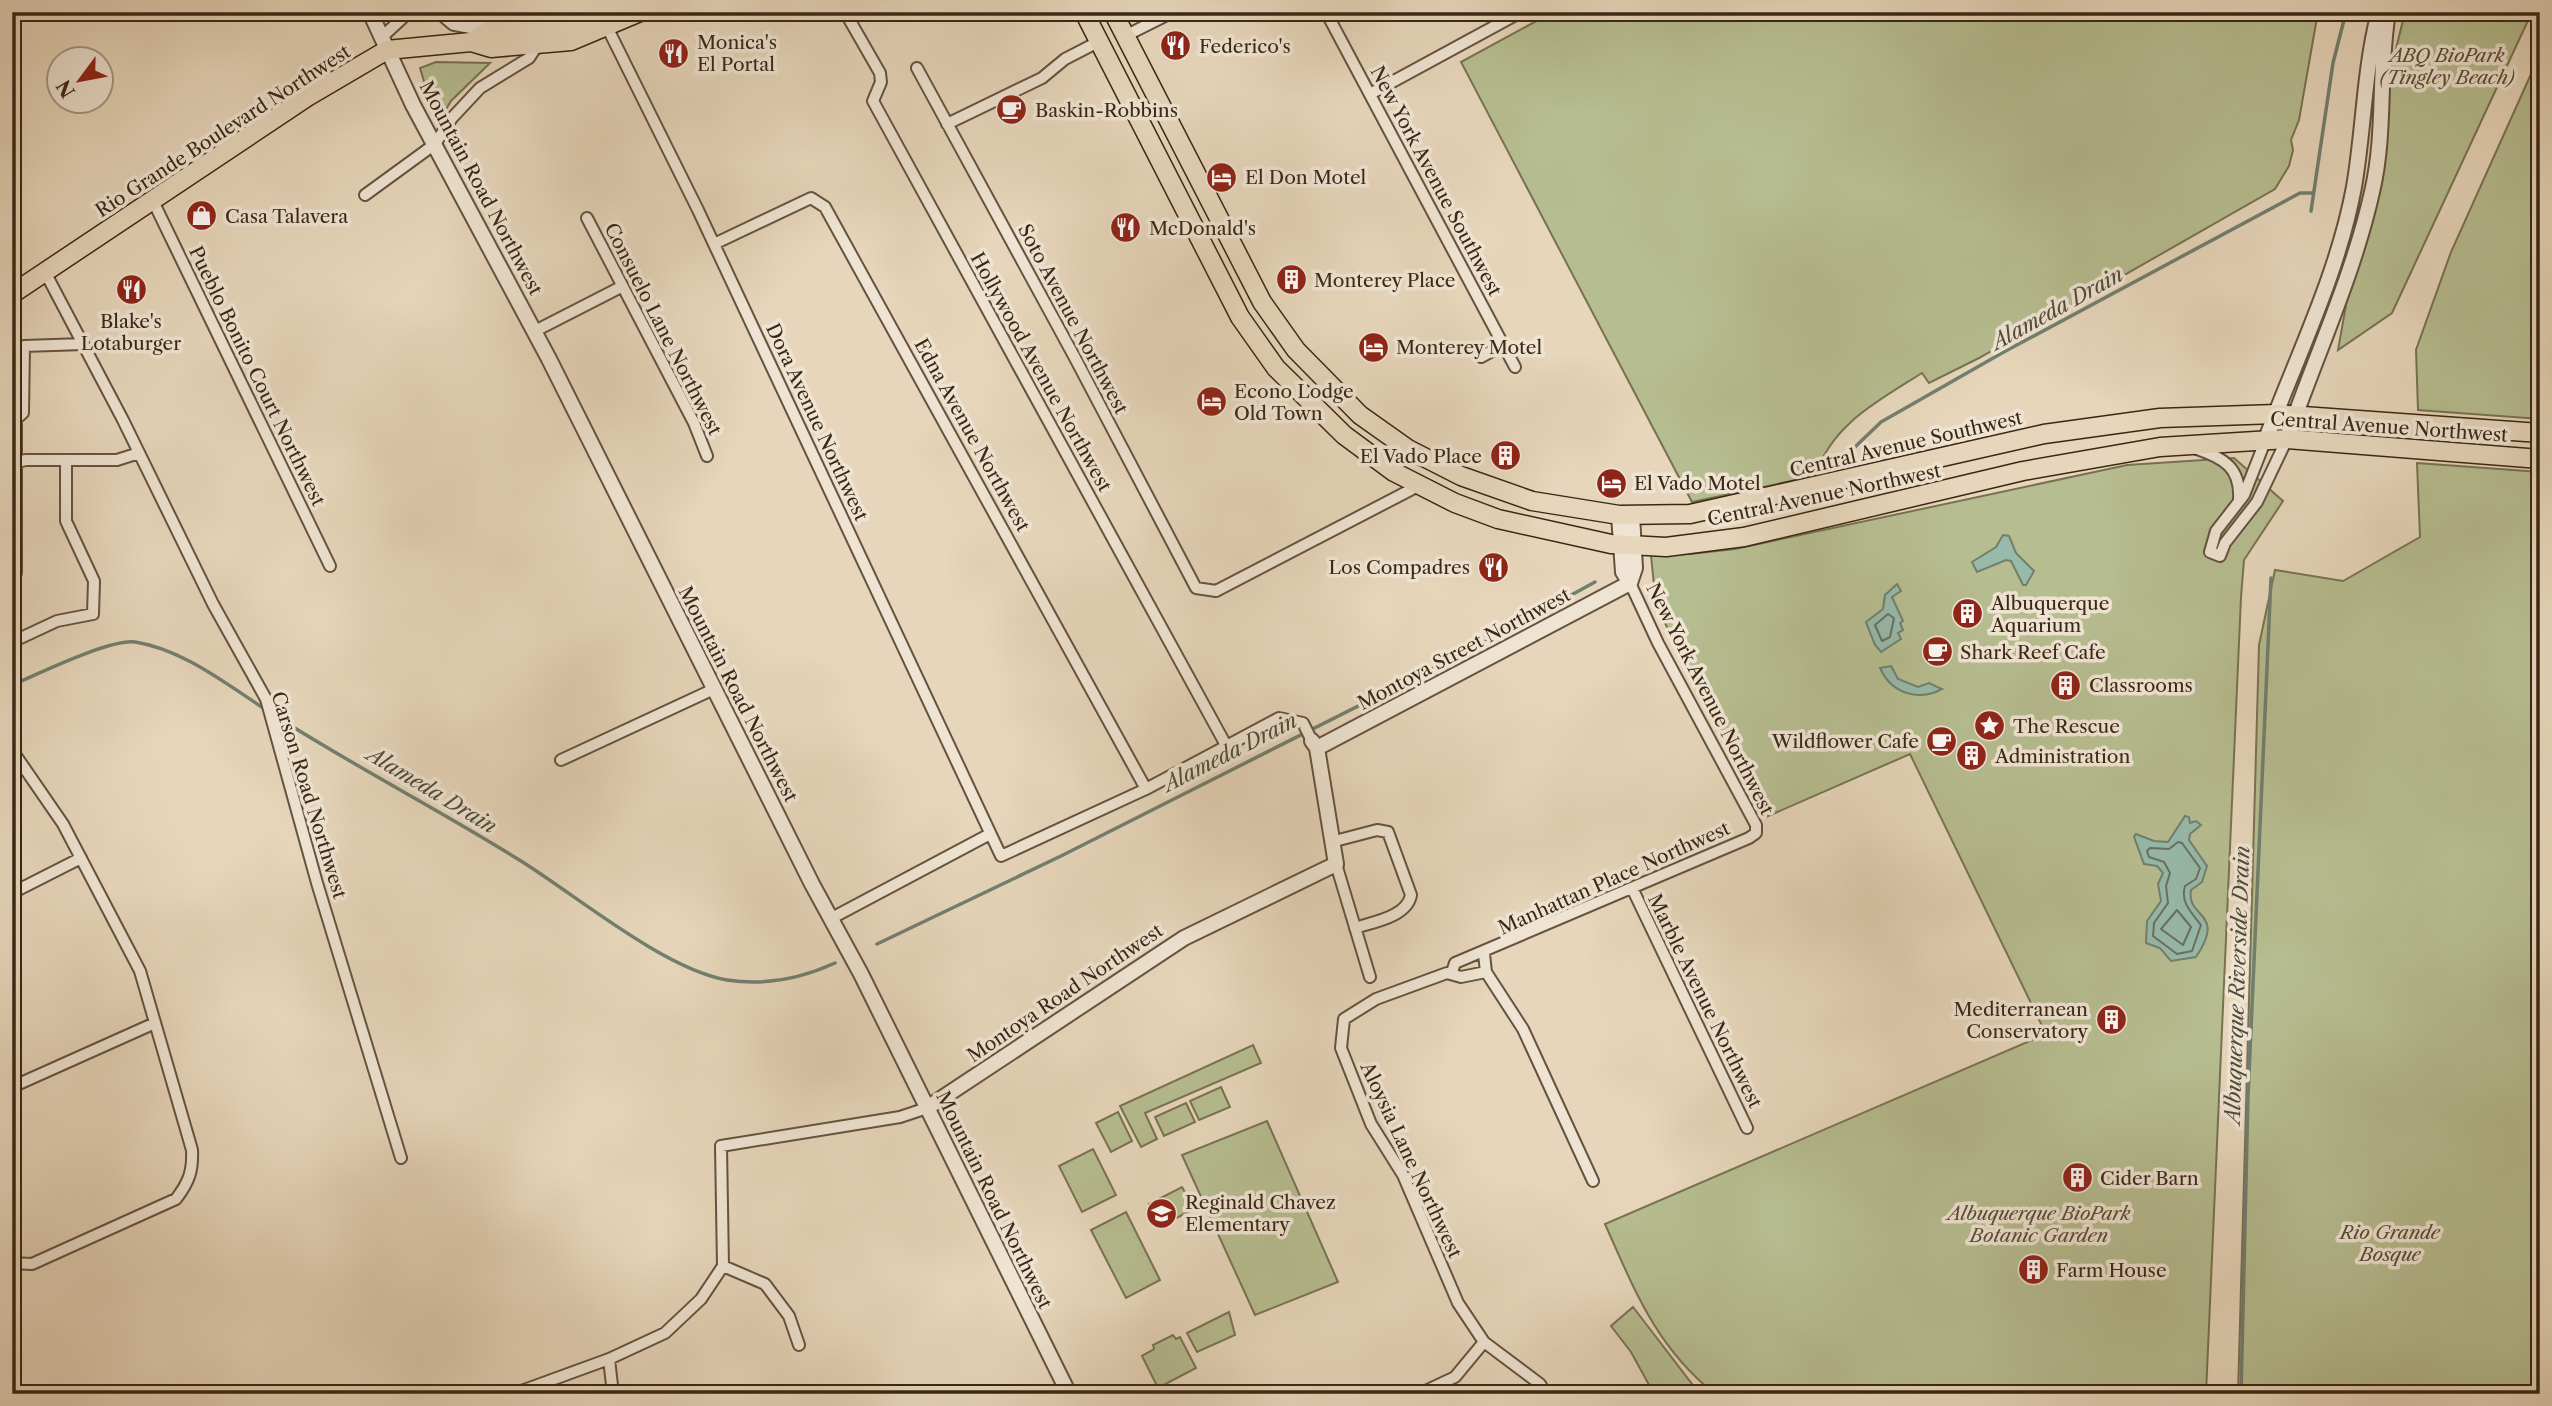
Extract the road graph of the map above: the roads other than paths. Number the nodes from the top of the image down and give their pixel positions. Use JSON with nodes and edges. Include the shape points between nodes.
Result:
{"nodes":[{"id":1,"x":370,"y":12,"type":"edge"},
{"id":2,"x":409,"y":12,"type":"edge"},
{"id":3,"x":441,"y":12,"type":"edge"},
{"id":4,"x":640,"y":12,"type":"edge"},
{"id":5,"x":845,"y":12,"type":"edge"},
{"id":6,"x":1084,"y":12,"type":"edge"},
{"id":7,"x":1113,"y":12,"type":"edge"},
{"id":8,"x":1173,"y":12,"type":"edge"},
{"id":9,"x":1326,"y":12,"type":"edge"},
{"id":10,"x":1521,"y":12,"type":"edge"},
{"id":11,"x":2379,"y":12,"type":"edge"},
{"id":12,"x":2388,"y":12,"type":"edge"},
{"id":13,"x":604,"y":28,"type":"junction"},
{"id":14,"x":490,"y":30,"type":"junction"},
{"id":15,"x":1125,"y":36,"type":"junction"},
{"id":16,"x":471,"y":41,"type":"junction"},
{"id":17,"x":1098,"y":42,"type":"junction"},
{"id":18,"x":385,"y":43,"type":"junction"},
{"id":19,"x":537,"y":46,"type":"junction"},
{"id":20,"x":916,"y":68,"type":"dead end"},
{"id":21,"x":1370,"y":94,"type":"junction"},
{"id":22,"x":947,"y":124,"type":"junction"},
{"id":23,"x":435,"y":144,"type":"junction"},
{"id":24,"x":365,"y":195,"type":"dead end"},
{"id":25,"x":153,"y":201,"type":"junction"},
{"id":26,"x":587,"y":218,"type":"dead end"},
{"id":27,"x":714,"y":244,"type":"junction"},
{"id":28,"x":45,"y":272,"type":"junction"},
{"id":29,"x":621,"y":287,"type":"junction"},
{"id":30,"x":12,"y":294,"type":"edge"},
{"id":31,"x":535,"y":331,"type":"junction"},
{"id":32,"x":83,"y":344,"type":"junction"},
{"id":33,"x":1503,"y":345,"type":"junction"},
{"id":34,"x":1480,"y":357,"type":"dead end"},
{"id":35,"x":1515,"y":367,"type":"dead end"},
{"id":36,"x":18,"y":413,"type":"edge"},
{"id":37,"x":2276,"y":414,"type":"junction"},
{"id":38,"x":2296,"y":416,"type":"junction"},
{"id":39,"x":2540,"y":433,"type":"edge"},
{"id":40,"x":2266,"y":439,"type":"junction"},
{"id":41,"x":2287,"y":439,"type":"junction"},
{"id":42,"x":2184,"y":445,"type":"junction"},
{"id":43,"x":139,"y":453,"type":"junction"},
{"id":44,"x":707,"y":456,"type":"dead end"},
{"id":45,"x":2540,"y":459,"type":"edge"},
{"id":46,"x":66,"y":460,"type":"junction"},
{"id":47,"x":14,"y":463,"type":"edge"},
{"id":48,"x":1418,"y":486,"type":"junction"},
{"id":49,"x":2239,"y":500,"type":"junction"},
{"id":50,"x":13,"y":515,"type":"edge"},
{"id":51,"x":1625,"y":515,"type":"junction"},
{"id":52,"x":1627,"y":545,"type":"junction"},
{"id":53,"x":330,"y":566,"type":"dead end"},
{"id":54,"x":16,"y":573,"type":"dead end"},
{"id":55,"x":1630,"y":583,"type":"junction"},
{"id":56,"x":12,"y":642,"type":"edge"},
{"id":57,"x":714,"y":689,"type":"junction"},
{"id":58,"x":1315,"y":745,"type":"junction"},
{"id":59,"x":1227,"y":747,"type":"junction"},
{"id":60,"x":12,"y":750,"type":"edge"},
{"id":61,"x":561,"y":760,"type":"dead end"},
{"id":62,"x":1146,"y":789,"type":"junction"},
{"id":63,"x":1756,"y":833,"type":"joint"},
{"id":64,"x":990,"y":834,"type":"junction"},
{"id":65,"x":1331,"y":842,"type":"junction"},
{"id":66,"x":81,"y":858,"type":"junction"},
{"id":67,"x":1336,"y":864,"type":"junction"},
{"id":68,"x":1633,"y":890,"type":"junction"},
{"id":69,"x":12,"y":893,"type":"edge"},
{"id":70,"x":830,"y":919,"type":"junction"},
{"id":71,"x":1354,"y":928,"type":"junction"},
{"id":72,"x":1484,"y":954,"type":"junction"},
{"id":73,"x":1452,"y":972,"type":"junction"},
{"id":74,"x":1486,"y":972,"type":"junction"},
{"id":75,"x":1370,"y":977,"type":"dead end"},
{"id":76,"x":155,"y":1023,"type":"junction"},
{"id":77,"x":12,"y":1087,"type":"edge"},
{"id":78,"x":927,"y":1108,"type":"junction"},
{"id":79,"x":1747,"y":1128,"type":"dead end"},
{"id":80,"x":401,"y":1158,"type":"dead end"},
{"id":81,"x":1592,"y":1181,"type":"dead end"},
{"id":82,"x":12,"y":1264,"type":"edge"},
{"id":83,"x":723,"y":1266,"type":"junction"},
{"id":84,"x":1484,"y":1342,"type":"junction"},
{"id":85,"x":799,"y":1345,"type":"dead end"},
{"id":86,"x":609,"y":1359,"type":"junction"},
{"id":87,"x":513,"y":1394,"type":"edge"},
{"id":88,"x":613,"y":1394,"type":"edge"},
{"id":89,"x":1069,"y":1394,"type":"edge"},
{"id":90,"x":1419,"y":1394,"type":"edge"},
{"id":91,"x":1546,"y":1394,"type":"edge"}],
"edges":[{"from":1,"to":18,"type":"street","name":"Mountain Road Northwest"},
{"from":2,"to":18,"type":"street"},
{"from":3,"to":14,"type":"street","via":[[454,23]]},
{"from":4,"to":13,"type":"main road","name":"Rio Grande Boulevard Northwest"},
{"from":5,"to":59,"type":"street","name":"Hollywood Avenue Northwest","via":[[880,73],[873,101]]},
{"from":6,"to":17,"type":"main road","name":"Central Avenue Northwest"},
{"from":7,"to":15,"type":"main road","name":"Central Avenue Southwest"},
{"from":8,"to":15,"type":"street"},
{"from":9,"to":21,"type":"street","name":"New York Avenue Southwest"},
{"from":10,"to":21,"type":"street"},
{"from":11,"to":37,"type":"street","via":[[2344,232]]},
{"from":12,"to":38,"type":"street","via":[[2372,191]]},
{"from":13,"to":14,"type":"main road","name":"Rio Grande Boulevard Northwest","via":[[568,25]]},
{"from":13,"to":19,"type":"main road","name":"Rio Grande Boulevard Northwest","via":[[571,41]]},
{"from":13,"to":27,"type":"street","name":"Dora Avenue Northwest"},
{"from":14,"to":16,"type":"main road","name":"Rio Grande Boulevard Northwest"},
{"from":15,"to":51,"type":"main road","name":"Central Avenue Southwest","via":[[1262,302],[1327,384],[1383,432],[1461,476],[1532,501]]},
{"from":16,"to":18,"type":"main road","name":"Rio Grande Boulevard Northwest"},
{"from":16,"to":19,"type":"main road","name":"Rio Grande Boulevard Northwest","via":[[491,48]]},
{"from":17,"to":22,"type":"street","via":[[1065,59],[1042,78]]},
{"from":17,"to":48,"type":"main road","name":"Central Avenue Northwest","via":[[1240,317],[1260,346],[1317,412],[1369,455]]},
{"from":18,"to":23,"type":"street","name":"Mountain Road Northwest"},
{"from":18,"to":25,"type":"main road","name":"Rio Grande Boulevard Northwest"},
{"from":19,"to":23,"type":"street","via":[[529,58],[480,88]]},
{"from":20,"to":22,"type":"street","name":"Soto Avenue Northwest"},
{"from":21,"to":33,"type":"street","name":"New York Avenue Southwest"},
{"from":22,"to":48,"type":"street","name":"Soto Avenue Northwest","via":[[1196,588],[1216,591]]},
{"from":23,"to":24,"type":"street"},
{"from":23,"to":31,"type":"street","name":"Mountain Road Northwest"},
{"from":25,"to":28,"type":"main road","name":"Rio Grande Boulevard Northwest"},
{"from":25,"to":53,"type":"street","name":"Pueblo Bonito Court Northwest"},
{"from":26,"to":29,"type":"street","name":"Consuelo Lane Northwest"},
{"from":27,"to":62,"type":"street","name":"Edna Avenue Northwest","via":[[811,198],[825,207]]},
{"from":27,"to":64,"type":"street","name":"Dora Avenue Northwest"},
{"from":28,"to":30,"type":"main road","name":"Rio Grande Boulevard Northwest"},
{"from":28,"to":32,"type":"street","name":"Carson Road Northwest"},
{"from":29,"to":31,"type":"street"},
{"from":29,"to":44,"type":"street","name":"Consuelo Lane Northwest","via":[[695,423]]},
{"from":31,"to":57,"type":"street","name":"Mountain Road Northwest"},
{"from":32,"to":36,"type":"street","via":[[24,346]]},
{"from":32,"to":43,"type":"street","name":"Carson Road Northwest"},
{"from":33,"to":34,"type":"street"},
{"from":33,"to":35,"type":"street","name":"New York Avenue Southwest"},
{"from":36,"to":47,"type":"street"},
{"from":37,"to":38,"type":"main road","name":"Central Avenue Southwest"},
{"from":37,"to":40,"type":"street"},
{"from":37,"to":51,"type":"main road","name":"Central Avenue Southwest","via":[[2150,419],[2087,427],[1727,508]]},
{"from":38,"to":39,"type":"main road","name":"Central Avenue Southwest"},
{"from":38,"to":41,"type":"street"},
{"from":40,"to":41,"type":"main road","name":"Central Avenue Northwest"},
{"from":40,"to":42,"type":"main road","name":"Central Avenue Northwest"},
{"from":40,"to":49,"type":"street"},
{"from":41,"to":45,"type":"main road","name":"Central Avenue Northwest"},
{"from":41,"to":49,"type":"street","via":[[2257,502],[2220,556],[2210,552],[2216,531]]},
{"from":42,"to":49,"type":"street","via":[[2229,463],[2238,477]]},
{"from":42,"to":52,"type":"main road","name":"Central Avenue Northwest","via":[[2036,468],[1744,537],[1666,547]]},
{"from":43,"to":46,"type":"street","via":[[117,460]]},
{"from":43,"to":80,"type":"street","name":"Carson Road Northwest","via":[[213,604],[266,699]]},
{"from":46,"to":47,"type":"street"},
{"from":46,"to":56,"type":"street","via":[[66,521],[94,581],[93,614],[57,621]]},
{"from":47,"to":50,"type":"street"},
{"from":48,"to":52,"type":"main road","name":"Central Avenue Northwest","via":[[1498,519]]},
{"from":50,"to":54,"type":"street"},
{"from":51,"to":52,"type":"street","name":"New York Avenue Northwest"},
{"from":52,"to":55,"type":"street","name":"New York Avenue Northwest","via":[[1635,568]]},
{"from":55,"to":58,"type":"street","name":"Montoya Street Northwest"},
{"from":55,"to":63,"type":"street","name":"New York Avenue Northwest","via":[[1756,825]]},
{"from":57,"to":61,"type":"street"},
{"from":57,"to":70,"type":"street","name":"Mountain Road Northwest"},
{"from":58,"to":59,"type":"street","via":[[1303,723],[1279,718]]},
{"from":58,"to":65,"type":"street"},
{"from":59,"to":62,"type":"street"},
{"from":60,"to":66,"type":"street"},
{"from":62,"to":64,"type":"street","via":[[1001,856]]},
{"from":63,"to":68,"type":"street","name":"Manhattan Place Northwest"},
{"from":64,"to":70,"type":"street"},
{"from":65,"to":67,"type":"street"},
{"from":65,"to":71,"type":"street","via":[[1377,830],[1388,832],[1411,895],[1403,910]]},
{"from":66,"to":69,"type":"street"},
{"from":66,"to":76,"type":"street","via":[[140,971]]},
{"from":67,"to":71,"type":"street"},
{"from":67,"to":78,"type":"street","name":"Montoya Road Northwest","via":[[1184,938]]},
{"from":68,"to":72,"type":"street","name":"Manhattan Place Northwest"},
{"from":68,"to":79,"type":"street","name":"Marble Avenue Northwest"},
{"from":70,"to":78,"type":"street","name":"Mountain Road Northwest"},
{"from":71,"to":75,"type":"street"},
{"from":72,"to":73,"type":"street","name":"Aloysia Lane Northwest","via":[[1455,963]]},
{"from":72,"to":74,"type":"street"},
{"from":73,"to":74,"type":"street","name":"Aloysia Lane Northwest","via":[[1461,977]]},
{"from":73,"to":84,"type":"street","name":"Aloysia Lane Northwest","via":[[1376,999],[1345,1019],[1340,1048],[1371,1124],[1403,1175],[1458,1303]]},
{"from":74,"to":81,"type":"street","via":[[1523,1029]]},
{"from":76,"to":77,"type":"street"},
{"from":76,"to":82,"type":"street","via":[[192,1150],[188,1184],[176,1199],[32,1264]]},
{"from":78,"to":83,"type":"street","name":"Montoya Road Northwest","via":[[900,1117],[721,1146]]},
{"from":78,"to":89,"type":"street","name":"Mountain Road Northwest"},
{"from":83,"to":85,"type":"street","via":[[765,1284],[789,1316]]},
{"from":83,"to":86,"type":"street","via":[[701,1299],[666,1333]]},
{"from":84,"to":90,"type":"street","via":[[1455,1377]]},
{"from":84,"to":91,"type":"street","name":"Aloysia Lane Northwest","via":[[1540,1384]]},
{"from":86,"to":87,"type":"street"},
{"from":86,"to":88,"type":"street"}]}
